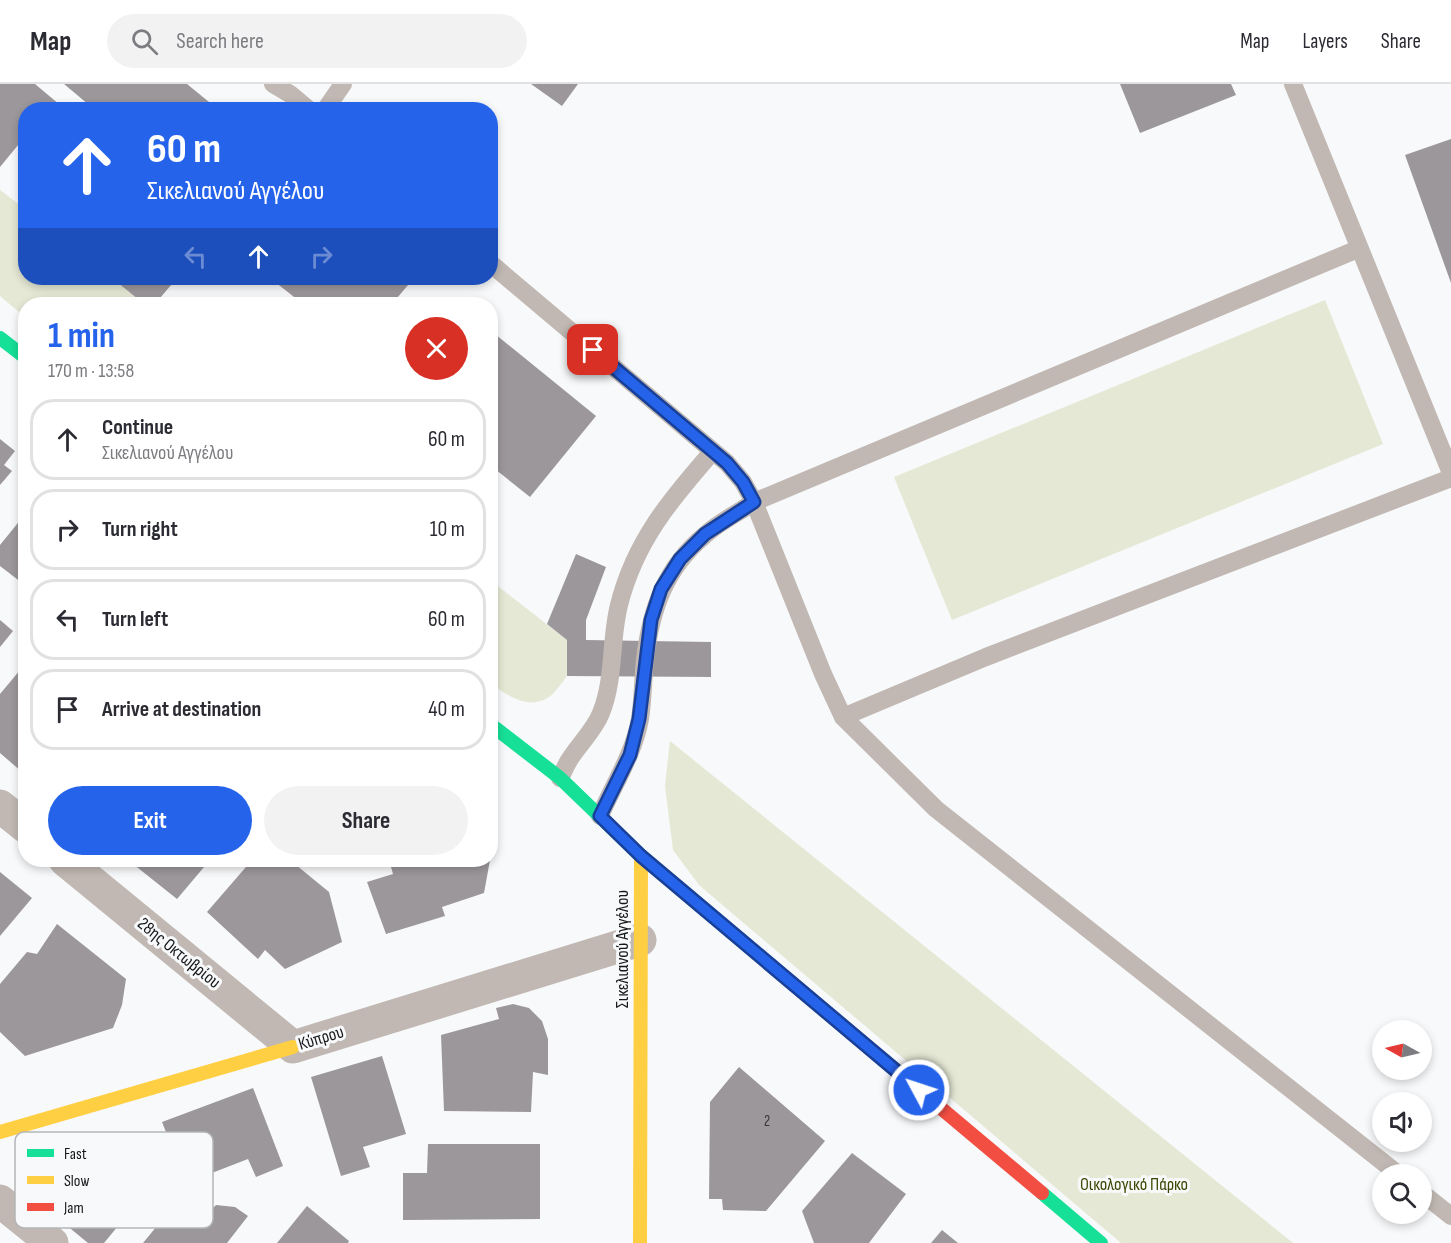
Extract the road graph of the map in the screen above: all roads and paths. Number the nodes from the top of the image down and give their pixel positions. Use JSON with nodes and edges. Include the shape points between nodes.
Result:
{"nodes":[{"id":1,"x":273,"y":84,"type":"edge"},
{"id":2,"x":343,"y":84,"type":"edge"},
{"id":3,"x":1293,"y":84,"type":"edge"},
{"id":4,"x":298,"y":102,"type":"edge"},
{"id":5,"x":331,"y":102,"type":"edge"},
{"id":6,"x":1358,"y":249,"type":"junction"},
{"id":7,"x":498,"y":270,"type":"edge"},
{"id":8,"x":0,"y":338,"type":"edge"},
{"id":9,"x":18,"y":352,"type":"edge"},
{"id":10,"x":713,"y":451,"type":"junction"},
{"id":11,"x":1451,"y":473,"type":"edge"},
{"id":12,"x":1451,"y":478,"type":"edge"},
{"id":13,"x":754,"y":502,"type":"junction"},
{"id":14,"x":843,"y":717,"type":"junction"},
{"id":15,"x":498,"y":729,"type":"edge"},
{"id":16,"x":560,"y":778,"type":"junction"},
{"id":17,"x":0,"y":806,"type":"edge"},
{"id":18,"x":600,"y":816,"type":"junction"},
{"id":19,"x":18,"y":821,"type":"edge"},
{"id":20,"x":641,"y":856,"type":"junction"},
{"id":21,"x":74,"y":867,"type":"edge"},
{"id":22,"x":640,"y":940,"type":"junction"},
{"id":23,"x":293,"y":1047,"type":"junction"},
{"id":24,"x":0,"y":1132,"type":"edge"},
{"id":25,"x":1385,"y":1164,"type":"edge"},
{"id":26,"x":0,"y":1201,"type":"edge"},
{"id":27,"x":1432,"y":1201,"type":"edge"},
{"id":28,"x":15,"y":1213,"type":"edge"},
{"id":29,"x":1451,"y":1216,"type":"edge"},
{"id":30,"x":33,"y":1228,"type":"edge"},
{"id":31,"x":52,"y":1243,"type":"edge"},
{"id":32,"x":640,"y":1243,"type":"edge"},
{"id":33,"x":1101,"y":1243,"type":"edge"}],
"edges":[{"from":1,"to":4,"type":"lane"},
{"from":2,"to":5,"type":"lane"},
{"from":3,"to":6,"type":"lane"},
{"from":6,"to":11,"type":"lane"},
{"from":6,"to":13,"type":"lane"},
{"from":7,"to":10,"type":"lane"},
{"from":8,"to":9,"type":"street"},
{"from":10,"to":13,"type":"lane","via":[[743,482]]},
{"from":10,"to":16,"type":"lane","via":[[667,504],[629,570],[618,607],[609,688],[600,715]]},
{"from":12,"to":14,"type":"lane","via":[[986,657]]},
{"from":13,"to":14,"type":"lane"},
{"from":13,"to":18,"type":"lane","via":[[705,534],[680,559],[661,589],[651,620],[639,719],[630,755]]},
{"from":14,"to":25,"type":"lane","via":[[936,809]]},
{"from":15,"to":16,"type":"street"},
{"from":16,"to":18,"type":"street"},
{"from":17,"to":19,"type":"street"},
{"from":18,"to":20,"type":"street"},
{"from":20,"to":22,"type":"street","name":"Σικελιανού Αγγέλου"},
{"from":20,"to":33,"type":"street"},
{"from":21,"to":23,"type":"street","name":"28ης Οκτωβρίου"},
{"from":22,"to":23,"type":"street","name":"Κύπρου"},
{"from":22,"to":32,"type":"street","name":"Σικελιανού Αγγέλου"},
{"from":23,"to":24,"type":"street","name":"Κύπρου"},
{"from":26,"to":28,"type":"street"},
{"from":27,"to":29,"type":"lane"},
{"from":30,"to":31,"type":"street"}]}
